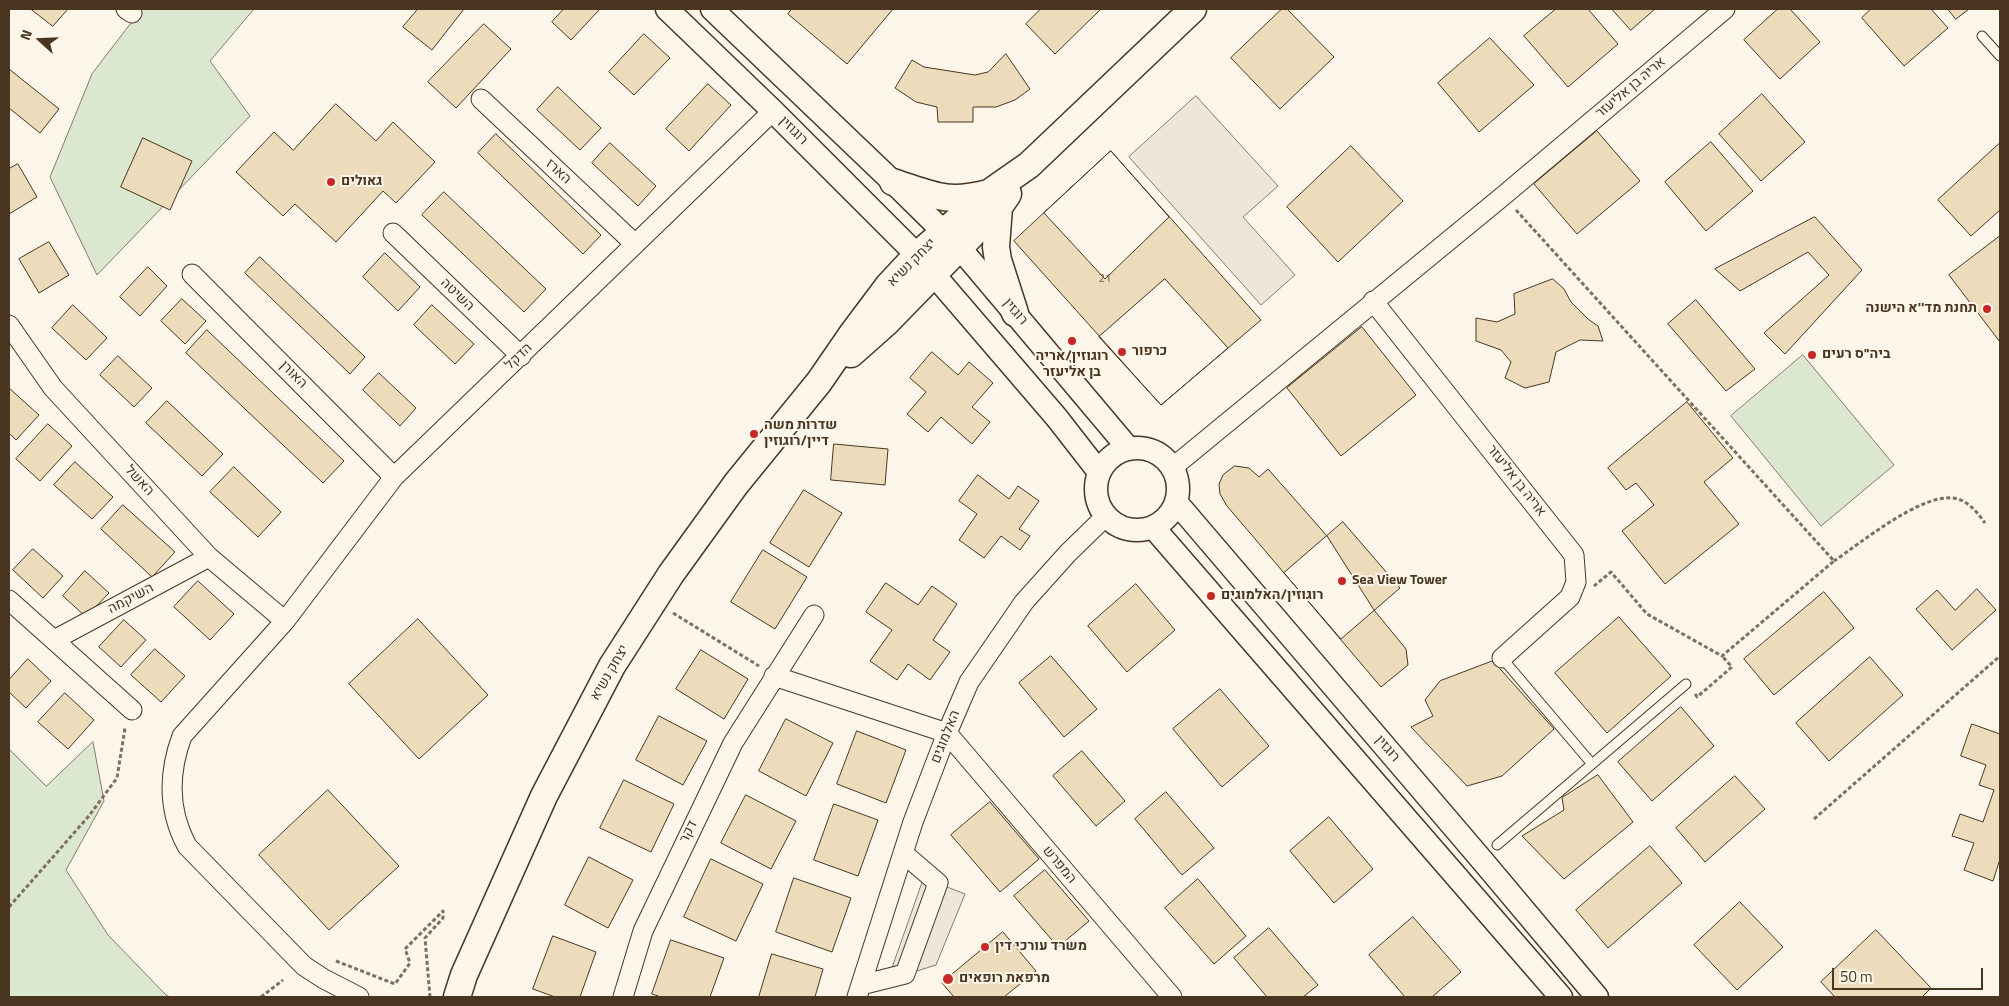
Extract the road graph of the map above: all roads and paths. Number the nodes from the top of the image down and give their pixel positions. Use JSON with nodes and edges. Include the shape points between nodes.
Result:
{"nodes":[{"id":1,"x":667,"y":9,"type":"edge"},
{"id":2,"x":712,"y":9,"type":"edge"},
{"id":3,"x":1193,"y":9,"type":"edge"},
{"id":4,"x":1725,"y":9,"type":"edge"},
{"id":5,"x":1982,"y":36,"type":"dead end"},
{"id":6,"x":2000,"y":56,"type":"edge"},
{"id":7,"x":481,"y":99,"type":"dead end"},
{"id":8,"x":774,"y":111,"type":"junction"},
{"id":9,"x":893,"y":182,"type":"junction"},
{"id":10,"x":1503,"y":196,"type":"junction"},
{"id":11,"x":994,"y":200,"type":"junction"},
{"id":12,"x":393,"y":233,"type":"dead end"},
{"id":13,"x":951,"y":240,"type":"junction"},
{"id":14,"x":635,"y":244,"type":"junction"},
{"id":15,"x":925,"y":264,"type":"junction"},
{"id":16,"x":192,"y":274,"type":"dead end"},
{"id":17,"x":1374,"y":301,"type":"junction"},
{"id":18,"x":1016,"y":313,"type":"junction"},
{"id":19,"x":9,"y":325,"type":"edge"},
{"id":20,"x":521,"y":356,"type":"junction"},
{"id":21,"x":1129,"y":449,"type":"junction"},
{"id":22,"x":1172,"y":468,"type":"junction"},
{"id":23,"x":1099,"y":472,"type":"junction"},
{"id":24,"x":394,"y":476,"type":"junction"},
{"id":25,"x":1176,"y":502,"type":"junction"},
{"id":26,"x":1106,"y":516,"type":"junction"},
{"id":27,"x":1985,"y":523,"type":"dead end"},
{"id":28,"x":1153,"y":527,"type":"junction"},
{"id":29,"x":209,"y":557,"type":"junction"},
{"id":30,"x":1834,"y":560,"type":"junction"},
{"id":31,"x":1576,"y":582,"type":"junction"},
{"id":32,"x":9,"y":600,"type":"edge"},
{"id":33,"x":654,"y":601,"type":"junction"},
{"id":34,"x":814,"y":615,"type":"dead end"},
{"id":35,"x":285,"y":621,"type":"junction"},
{"id":36,"x":54,"y":640,"type":"junction"},
{"id":37,"x":1722,"y":656,"type":"junction"},
{"id":38,"x":2000,"y":656,"type":"edge"},
{"id":39,"x":1502,"y":658,"type":"joint"},
{"id":40,"x":774,"y":676,"type":"junction"},
{"id":41,"x":1686,"y":684,"type":"dead end"},
{"id":42,"x":1707,"y":688,"type":"dead end"},
{"id":43,"x":132,"y":710,"type":"joint"},
{"id":44,"x":947,"y":733,"type":"junction"},
{"id":45,"x":1592,"y":764,"type":"junction"},
{"id":46,"x":1814,"y":819,"type":"dead end"},
{"id":47,"x":1497,"y":845,"type":"dead end"},
{"id":48,"x":903,"y":853,"type":"junction"},
{"id":49,"x":9,"y":907,"type":"edge"},
{"id":50,"x":335,"y":961,"type":"dead end"},
{"id":51,"x":284,"y":980,"type":"dead end"},
{"id":52,"x":859,"y":991,"type":"edge"},
{"id":53,"x":261,"y":997,"type":"edge"},
{"id":54,"x":359,"y":997,"type":"edge"},
{"id":55,"x":430,"y":997,"type":"edge"},
{"id":56,"x":457,"y":997,"type":"edge"},
{"id":57,"x":624,"y":997,"type":"edge"},
{"id":58,"x":1172,"y":997,"type":"edge"},
{"id":59,"x":1561,"y":997,"type":"edge"},
{"id":60,"x":1597,"y":997,"type":"edge"}],
"edges":[{"from":1,"to":8,"type":"street","name":"רוגוזין"},
{"from":2,"to":9,"type":"street"},
{"from":3,"to":11,"type":"main road","name":"יצחק נשיא"},
{"from":4,"to":10,"type":"street","name":"אריה בן אליעזר"},
{"from":5,"to":6,"type":"lane"},
{"from":7,"to":14,"type":"street","name":"הארז"},
{"from":8,"to":14,"type":"street","name":"הדקל"},
{"from":8,"to":15,"type":"street","name":"רוגוזין"},
{"from":9,"to":11,"type":"main road","via":[[938,197]]},
{"from":9,"to":13,"type":"street","name":"רוגזין"},
{"from":10,"to":17,"type":"street","name":"אריה בן אליעזר"},
{"from":10,"to":30,"type":"path"},
{"from":11,"to":13,"type":"main road","name":"יצחק נשיא"},
{"from":11,"to":18,"type":"main road","via":[[996,247]]},
{"from":12,"to":20,"type":"street","name":"השיטה"},
{"from":13,"to":15,"type":"main road","name":"יצחק נשיא"},
{"from":13,"to":18,"type":"street","name":"רוגזין"},
{"from":14,"to":20,"type":"street","name":"הדקל"},
{"from":15,"to":23,"type":"street"},
{"from":15,"to":33,"type":"main road","name":"יצחק נשיא","via":[[887,322],[819,382],[736,484]]},
{"from":16,"to":24,"type":"street","name":"האורן"},
{"from":17,"to":22,"type":"street","name":"אריה בן אליעזר"},
{"from":17,"to":31,"type":"street","name":"אריה בן אליעזר","via":[[1574,555]]},
{"from":18,"to":21,"type":"street","name":"רוגזין"},
{"from":19,"to":29,"type":"street","name":"האשל","via":[[53,388]]},
{"from":20,"to":24,"type":"street","name":"הדקל"},
{"from":21,"to":22,"type":"street","via":[[1142,448],[1154,452]]},
{"from":21,"to":23,"type":"street","via":[[1112,457]]},
{"from":22,"to":25,"type":"street","via":[[1178,491]]},
{"from":23,"to":26,"type":"street","via":[[1096,495]]},
{"from":24,"to":35,"type":"street","name":"הדקל"},
{"from":25,"to":28,"type":"street","via":[[1167,517]]},
{"from":25,"to":60,"type":"street","name":"רוגזין"},
{"from":26,"to":28,"type":"street","via":[[1128,530]]},
{"from":26,"to":44,"type":"street","name":"האלמוגים","via":[[1024,602],[969,682]]},
{"from":27,"to":30,"type":"path","via":[[1972,506],[1953,498],[1927,501]]},
{"from":28,"to":59,"type":"street"},
{"from":29,"to":35,"type":"street","name":"האשל"},
{"from":29,"to":36,"type":"street","name":"השיקמה"},
{"from":30,"to":37,"type":"path"},
{"from":31,"to":37,"type":"path","via":[[1595,586],[1611,572],[1647,614]]},
{"from":31,"to":39,"type":"street","via":[[1570,597]]},
{"from":32,"to":36,"type":"street"},
{"from":33,"to":40,"type":"path"},
{"from":33,"to":56,"type":"main road","name":"יצחק נשיא","via":[[612,666],[544,796]]},
{"from":34,"to":40,"type":"street","name":"דקר"},
{"from":35,"to":54,"type":"street","name":"הדקל","via":[[182,736],[173,769],[173,810],[187,846],[290,953],[324,979]]},
{"from":36,"to":43,"type":"street"},
{"from":37,"to":42,"type":"path","via":[[1732,667]]},
{"from":38,"to":46,"type":"path"},
{"from":39,"to":45,"type":"lane"},
{"from":40,"to":44,"type":"street"},
{"from":40,"to":57,"type":"street","name":"דקר","via":[[733,743],[688,833],[643,930]]},
{"from":41,"to":45,"type":"lane"},
{"from":43,"to":49,"type":"path","via":[[125,726],[117,778],[88,817]]},
{"from":44,"to":48,"type":"street","name":"האלמוגים"},
{"from":44,"to":58,"type":"street","name":"המפרש"},
{"from":45,"to":47,"type":"lane"},
{"from":48,"to":52,"type":"street","name":"האלמוגים"},
{"from":48,"to":52,"type":"street","via":[[938,883],[906,974]]},
{"from":50,"to":55,"type":"path","via":[[395,984],[410,963],[405,949],[443,911],[443,918],[425,938]]},
{"from":51,"to":53,"type":"path"}]}
